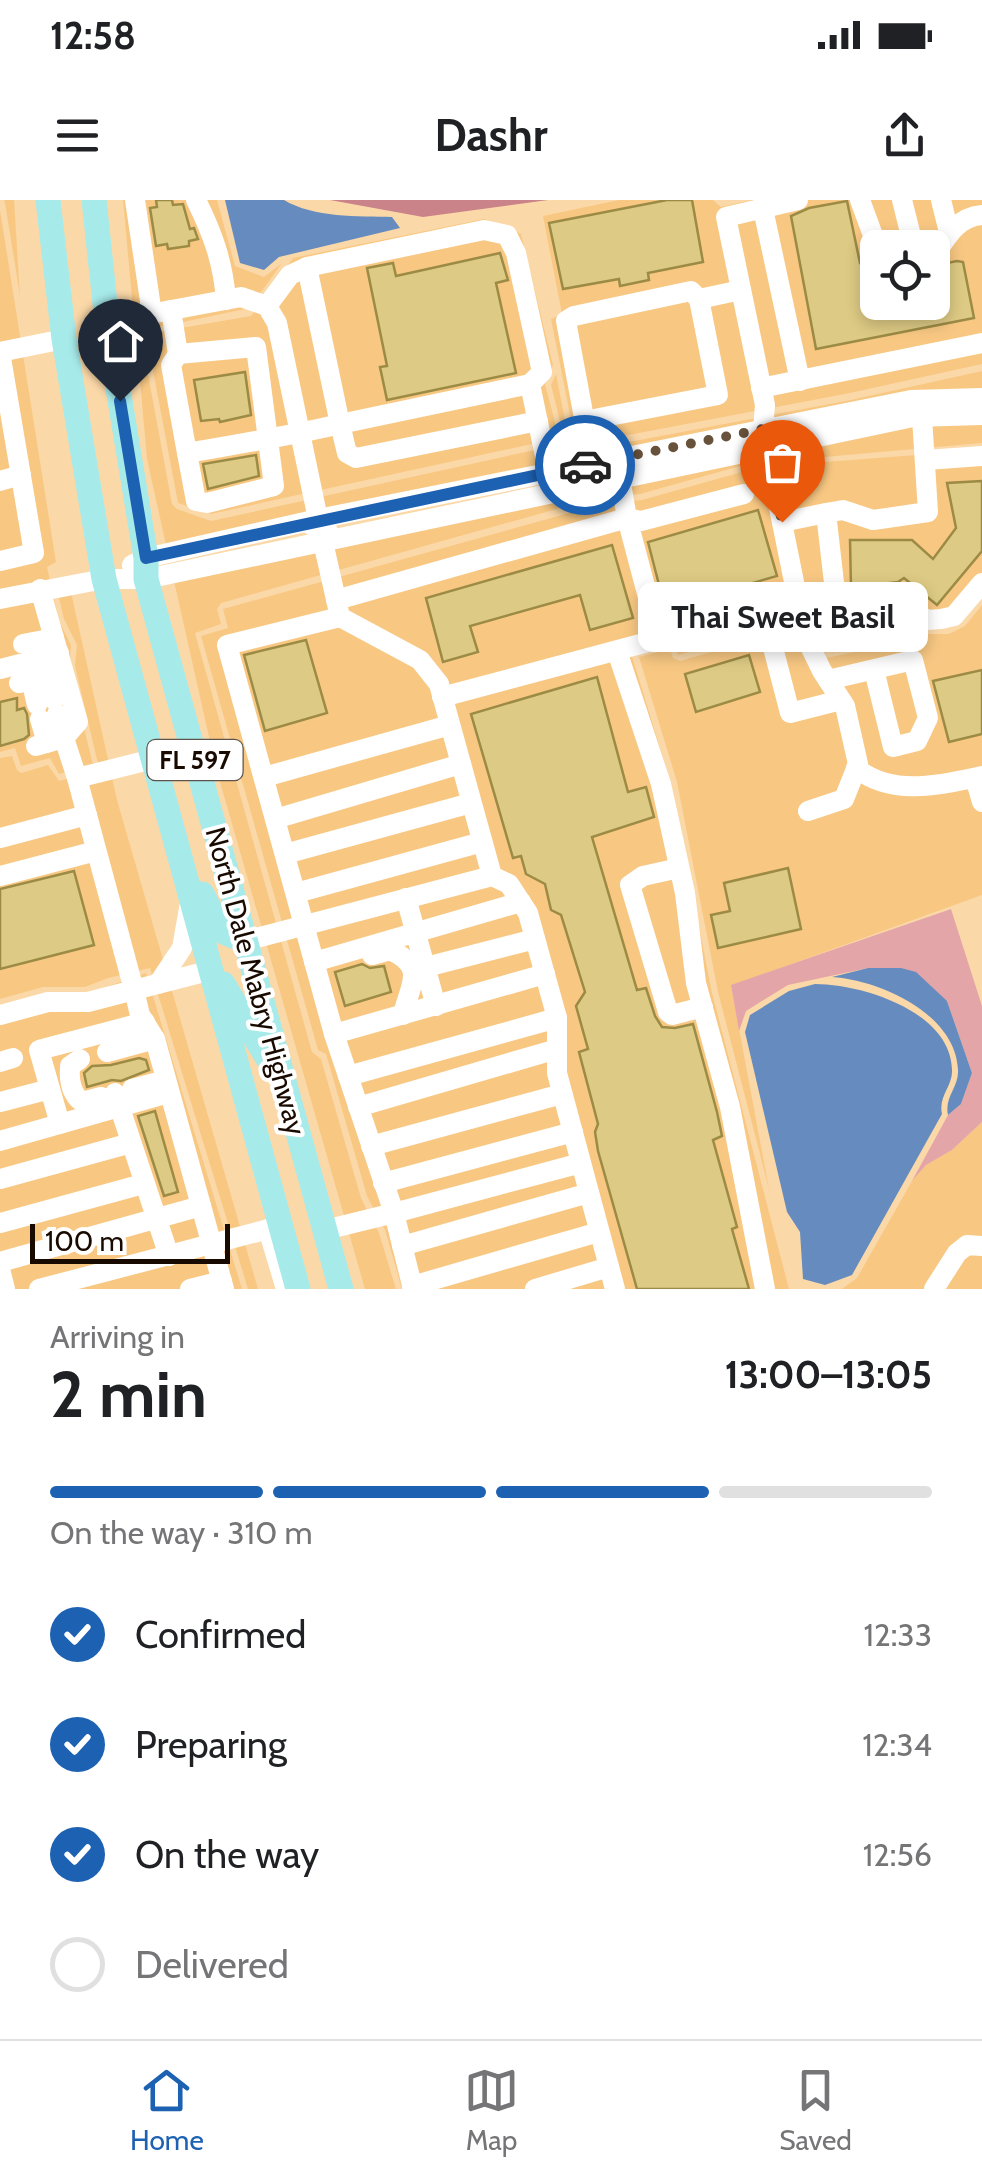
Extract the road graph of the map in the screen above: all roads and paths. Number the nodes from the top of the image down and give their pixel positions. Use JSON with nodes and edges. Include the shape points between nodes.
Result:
{"nodes":[{"id":1,"x":48,"y":200,"type":"edge"},
{"id":2,"x":94,"y":200,"type":"edge"},
{"id":3,"x":136,"y":200,"type":"edge"},
{"id":4,"x":196,"y":200,"type":"edge"},
{"id":5,"x":798,"y":200,"type":"edge"},
{"id":6,"x":860,"y":200,"type":"edge"},
{"id":7,"x":902,"y":200,"type":"edge"},
{"id":8,"x":941,"y":200,"type":"edge"},
{"id":9,"x":763,"y":208,"type":"junction"},
{"id":10,"x":976,"y":210,"type":"edge"},
{"id":11,"x":871,"y":230,"type":"edge"},
{"id":12,"x":910,"y":230,"type":"edge"},
{"id":13,"x":948,"y":230,"type":"edge"},
{"id":14,"x":950,"y":231,"type":"edge"},
{"id":15,"x":307,"y":267,"type":"junction"},
{"id":16,"x":741,"y":290,"type":"junction"},
{"id":17,"x":699,"y":299,"type":"junction"},
{"id":18,"x":226,"y":300,"type":"junction"},
{"id":19,"x":266,"y":306,"type":"junction"},
{"id":20,"x":161,"y":312,"type":"junction"},
{"id":21,"x":107,"y":322,"type":"junction"},
{"id":22,"x":64,"y":339,"type":"junction"},
{"id":23,"x":281,"y":343,"type":"junction"},
{"id":24,"x":982,"y":344,"type":"edge"},
{"id":25,"x":256,"y":347,"type":"junction"},
{"id":26,"x":0,"y":352,"type":"edge"},
{"id":27,"x":178,"y":354,"type":"junction"},
{"id":28,"x":800,"y":381,"type":"junction"},
{"id":29,"x":530,"y":384,"type":"junction"},
{"id":30,"x":761,"y":388,"type":"junction"},
{"id":31,"x":982,"y":398,"type":"edge"},
{"id":32,"x":5,"y":414,"type":"edge"},
{"id":33,"x":982,"y":416,"type":"edge"},
{"id":34,"x":922,"y":417,"type":"junction"},
{"id":35,"x":589,"y":420,"type":"junction"},
{"id":36,"x":538,"y":421,"type":"junction"},
{"id":37,"x":340,"y":424,"type":"junction"},
{"id":38,"x":300,"y":434,"type":"junction"},
{"id":39,"x":765,"y":437,"type":"junction"},
{"id":40,"x":267,"y":439,"type":"junction"},
{"id":41,"x":187,"y":454,"type":"junction"},
{"id":42,"x":982,"y":456,"type":"edge"},
{"id":43,"x":926,"y":460,"type":"junction"},
{"id":44,"x":596,"y":462,"type":"junction"},
{"id":45,"x":21,"y":475,"type":"junction"},
{"id":46,"x":620,"y":478,"type":"junction"},
{"id":47,"x":0,"y":480,"type":"edge"},
{"id":48,"x":550,"y":482,"type":"junction"},
{"id":49,"x":744,"y":494,"type":"dead end"},
{"id":50,"x":424,"y":498,"type":"junction"},
{"id":51,"x":826,"y":513,"type":"junction"},
{"id":52,"x":627,"y":518,"type":"junction"},
{"id":53,"x":318,"y":519,"type":"junction"},
{"id":54,"x":782,"y":522,"type":"junction"},
{"id":55,"x":323,"y":542,"type":"junction"},
{"id":56,"x":0,"y":561,"type":"edge"},
{"id":57,"x":232,"y":561,"type":"junction"},
{"id":58,"x":146,"y":568,"type":"junction"},
{"id":59,"x":104,"y":578,"type":"junction"},
{"id":60,"x":982,"y":583,"type":"edge"},
{"id":61,"x":40,"y":589,"type":"junction"},
{"id":62,"x":0,"y":600,"type":"edge"},
{"id":63,"x":798,"y":601,"type":"junction"},
{"id":64,"x":338,"y":608,"type":"junction"},
{"id":65,"x":803,"y":627,"type":"junction"},
{"id":66,"x":659,"y":640,"type":"junction"},
{"id":67,"x":617,"y":650,"type":"junction"},
{"id":68,"x":30,"y":661,"type":"edge"},
{"id":69,"x":874,"y":670,"type":"dead end"},
{"id":70,"x":828,"y":680,"type":"junction"},
{"id":71,"x":442,"y":696,"type":"junction"},
{"id":72,"x":841,"y":700,"type":"junction"},
{"id":73,"x":450,"y":725,"type":"junction"},
{"id":74,"x":49,"y":743,"type":"junction"},
{"id":75,"x":153,"y":758,"type":"junction"},
{"id":76,"x":461,"y":764,"type":"junction"},
{"id":77,"x":856,"y":768,"type":"junction"},
{"id":78,"x":264,"y":777,"type":"junction"},
{"id":79,"x":979,"y":777,"type":"edge"},
{"id":80,"x":77,"y":778,"type":"junction"},
{"id":81,"x":982,"y":802,"type":"edge"},
{"id":82,"x":472,"y":803,"type":"junction"},
{"id":83,"x":166,"y":806,"type":"junction"},
{"id":84,"x":808,"y":811,"type":"dead end"},
{"id":85,"x":87,"y":816,"type":"junction"},
{"id":86,"x":276,"y":819,"type":"junction"},
{"id":87,"x":0,"y":838,"type":"edge"},
{"id":88,"x":482,"y":842,"type":"junction"},
{"id":89,"x":96,"y":850,"type":"junction"},
{"id":90,"x":285,"y":854,"type":"junction"},
{"id":91,"x":678,"y":868,"type":"junction"},
{"id":92,"x":0,"y":876,"type":"edge"},
{"id":93,"x":492,"y":876,"type":"junction"},
{"id":94,"x":296,"y":893,"type":"junction"},
{"id":95,"x":191,"y":896,"type":"junction"},
{"id":96,"x":406,"y":898,"type":"junction"},
{"id":97,"x":522,"y":902,"type":"junction"},
{"id":98,"x":304,"y":925,"type":"junction"},
{"id":99,"x":416,"y":932,"type":"junction"},
{"id":100,"x":535,"y":939,"type":"junction"},
{"id":101,"x":245,"y":941,"type":"junction"},
{"id":102,"x":320,"y":960,"type":"junction"},
{"id":103,"x":426,"y":968,"type":"junction"},
{"id":104,"x":212,"y":970,"type":"junction"},
{"id":105,"x":545,"y":974,"type":"junction"},
{"id":106,"x":158,"y":984,"type":"junction"},
{"id":107,"x":134,"y":990,"type":"junction"},
{"id":108,"x":405,"y":1006,"type":"junction"},
{"id":109,"x":436,"y":1006,"type":"junction"},
{"id":110,"x":703,"y":1007,"type":"junction"},
{"id":111,"x":0,"y":1015,"type":"edge"},
{"id":112,"x":557,"y":1018,"type":"junction"},
{"id":113,"x":150,"y":1031,"type":"junction"},
{"id":114,"x":334,"y":1034,"type":"junction"},
{"id":115,"x":557,"y":1050,"type":"junction"},
{"id":116,"x":107,"y":1052,"type":"dead end"},
{"id":117,"x":80,"y":1060,"type":"dead end"},
{"id":118,"x":348,"y":1076,"type":"junction"},
{"id":119,"x":168,"y":1087,"type":"junction"},
{"id":120,"x":285,"y":1087,"type":"junction"},
{"id":121,"x":50,"y":1089,"type":"junction"},
{"id":122,"x":562,"y":1094,"type":"junction"},
{"id":123,"x":117,"y":1097,"type":"junction"},
{"id":124,"x":0,"y":1102,"type":"edge"},
{"id":125,"x":358,"y":1107,"type":"junction"},
{"id":126,"x":60,"y":1124,"type":"junction"},
{"id":127,"x":572,"y":1132,"type":"junction"},
{"id":128,"x":0,"y":1141,"type":"edge"},
{"id":129,"x":131,"y":1143,"type":"junction"},
{"id":130,"x":371,"y":1146,"type":"junction"},
{"id":131,"x":581,"y":1163,"type":"junction"},
{"id":132,"x":309,"y":1173,"type":"junction"},
{"id":133,"x":0,"y":1179,"type":"edge"},
{"id":134,"x":384,"y":1183,"type":"junction"},
{"id":135,"x":142,"y":1184,"type":"junction"},
{"id":136,"x":589,"y":1193,"type":"junction"},
{"id":137,"x":201,"y":1206,"type":"junction"},
{"id":138,"x":394,"y":1213,"type":"junction"},
{"id":139,"x":154,"y":1218,"type":"junction"},
{"id":140,"x":0,"y":1223,"type":"edge"},
{"id":141,"x":274,"y":1228,"type":"junction"},
{"id":142,"x":325,"y":1230,"type":"junction"},
{"id":143,"x":599,"y":1232,"type":"junction"},
{"id":144,"x":212,"y":1245,"type":"junction"},
{"id":145,"x":402,"y":1246,"type":"junction"},
{"id":146,"x":982,"y":1246,"type":"edge"},
{"id":147,"x":169,"y":1256,"type":"junction"},
{"id":148,"x":0,"y":1266,"type":"edge"},
{"id":149,"x":609,"y":1268,"type":"junction"},
{"id":150,"x":223,"y":1285,"type":"edge"},
{"id":151,"x":413,"y":1287,"type":"edge"},
{"id":152,"x":6,"y":1289,"type":"edge"},
{"id":153,"x":39,"y":1289,"type":"edge"},
{"id":154,"x":190,"y":1289,"type":"edge"},
{"id":155,"x":286,"y":1289,"type":"edge"},
{"id":156,"x":298,"y":1289,"type":"edge"},
{"id":157,"x":341,"y":1289,"type":"edge"},
{"id":158,"x":536,"y":1289,"type":"edge"},
{"id":159,"x":615,"y":1289,"type":"edge"},
{"id":160,"x":765,"y":1289,"type":"edge"},
{"id":161,"x":934,"y":1289,"type":"edge"}],
"edges":[{"from":1,"to":22,"type":"main road","name":"North Dale Mabry Highway","number":"FL 597"},
{"from":2,"to":21,"type":"main road","name":"North Dale Mabry Highway","number":"FL 597"},
{"from":3,"to":20,"type":"street"},
{"from":4,"to":18,"type":"street","via":[[214,236]]},
{"from":5,"to":9,"type":"street"},
{"from":6,"to":11,"type":"street"},
{"from":7,"to":12,"type":"street"},
{"from":8,"to":13,"type":"street"},
{"from":9,"to":16,"type":"street","via":[[726,217]]},
{"from":9,"to":28,"type":"street"},
{"from":10,"to":14,"type":"street"},
{"from":15,"to":19,"type":"street","via":[[290,275]]},
{"from":15,"to":29,"type":"street","via":[[484,230],[507,235],[542,372]]},
{"from":15,"to":37,"type":"street"},
{"from":16,"to":17,"type":"street"},
{"from":16,"to":30,"type":"street"},
{"from":17,"to":35,"type":"street","via":[[718,395]]},
{"from":17,"to":35,"type":"street","via":[[691,291],[566,320]]},
{"from":18,"to":19,"type":"street","via":[[241,297]]},
{"from":18,"to":20,"type":"street"},
{"from":19,"to":23,"type":"street"},
{"from":20,"to":21,"type":"street"},
{"from":20,"to":27,"type":"street"},
{"from":21,"to":58,"type":"main road","name":"North Dale Mabry Highway","number":"FL 597"},
{"from":22,"to":26,"type":"street"},
{"from":22,"to":59,"type":"main road","name":"North Dale Mabry Highway","number":"FL 597"},
{"from":23,"to":25,"type":"street"},
{"from":23,"to":38,"type":"street"},
{"from":24,"to":28,"type":"street"},
{"from":25,"to":27,"type":"street"},
{"from":25,"to":40,"type":"street"},
{"from":26,"to":32,"type":"street"},
{"from":27,"to":41,"type":"street","via":[[171,365]]},
{"from":28,"to":30,"type":"street"},
{"from":29,"to":36,"type":"street"},
{"from":29,"to":37,"type":"street"},
{"from":30,"to":39,"type":"street"},
{"from":31,"to":39,"type":"street","via":[[911,400]]},
{"from":32,"to":45,"type":"street"},
{"from":33,"to":34,"type":"street"},
{"from":34,"to":39,"type":"street"},
{"from":34,"to":43,"type":"street"},
{"from":35,"to":44,"type":"street"},
{"from":36,"to":37,"type":"street","via":[[356,458],[347,453]]},
{"from":36,"to":48,"type":"street"},
{"from":37,"to":38,"type":"street"},
{"from":38,"to":40,"type":"street"},
{"from":38,"to":53,"type":"street"},
{"from":39,"to":44,"type":"street"},
{"from":39,"to":46,"type":"street"},
{"from":39,"to":54,"type":"street"},
{"from":40,"to":41,"type":"street"},
{"from":40,"to":41,"type":"street","via":[[274,486],[207,504],[196,501]]},
{"from":42,"to":43,"type":"street"},
{"from":43,"to":51,"type":"street","via":[[924,515],[873,520],[843,510]]},
{"from":44,"to":48,"type":"street"},
{"from":45,"to":47,"type":"street"},
{"from":45,"to":56,"type":"street","via":[[34,552]]},
{"from":46,"to":48,"type":"street"},
{"from":46,"to":52,"type":"street"},
{"from":48,"to":50,"type":"street"},
{"from":48,"to":55,"type":"street"},
{"from":49,"to":52,"type":"street","via":[[642,522]]},
{"from":50,"to":53,"type":"street"},
{"from":50,"to":55,"type":"street","via":[[335,530]]},
{"from":51,"to":54,"type":"street"},
{"from":51,"to":60,"type":"street","via":[[838,603],[895,599],[926,620],[940,620],[954,616]]},
{"from":52,"to":64,"type":"street"},
{"from":52,"to":66,"type":"street"},
{"from":53,"to":57,"type":"street"},
{"from":53,"to":58,"type":"street"},
{"from":54,"to":63,"type":"street"},
{"from":55,"to":57,"type":"street"},
{"from":55,"to":64,"type":"street"},
{"from":57,"to":58,"type":"street"},
{"from":58,"to":59,"type":"street"},
{"from":58,"to":101,"type":"main road","name":"North Dale Mabry Highway","number":"FL 597"},
{"from":59,"to":61,"type":"street"},
{"from":59,"to":75,"type":"main road","name":"North Dale Mabry Highway","number":"FL 597"},
{"from":61,"to":62,"type":"street"},
{"from":61,"to":68,"type":"street"},
{"from":63,"to":65,"type":"street"},
{"from":63,"to":66,"type":"street"},
{"from":64,"to":71,"type":"street","via":[[420,660]]},
{"from":64,"to":78,"type":"street","via":[[227,645]]},
{"from":65,"to":70,"type":"street"},
{"from":65,"to":72,"type":"street","via":[[770,636],[790,713]]},
{"from":66,"to":67,"type":"street"},
{"from":67,"to":71,"type":"street"},
{"from":67,"to":91,"type":"street","via":[[661,784]]},
{"from":68,"to":74,"type":"street","via":[[47,709]]},
{"from":68,"to":74,"type":"street","via":[[78,722]]},
{"from":69,"to":70,"type":"street"},
{"from":70,"to":72,"type":"street"},
{"from":71,"to":73,"type":"street"},
{"from":72,"to":77,"type":"street"},
{"from":73,"to":76,"type":"street"},
{"from":73,"to":78,"type":"street"},
{"from":74,"to":80,"type":"street"},
{"from":75,"to":80,"type":"street"},
{"from":75,"to":83,"type":"main road","name":"North Dale Mabry Highway","number":"FL 597"},
{"from":76,"to":82,"type":"street"},
{"from":76,"to":86,"type":"street"},
{"from":77,"to":79,"type":"street","via":[[874,782],[902,785]]},
{"from":77,"to":84,"type":"street","via":[[844,798]]},
{"from":78,"to":86,"type":"street"},
{"from":79,"to":81,"type":"street"},
{"from":80,"to":85,"type":"street"},
{"from":82,"to":88,"type":"street"},
{"from":82,"to":90,"type":"street"},
{"from":83,"to":95,"type":"main road","name":"North Dale Mabry Highway","number":"FL 597"},
{"from":83,"to":101,"type":"main road","via":[[212,918],[221,931]]},
{"from":85,"to":87,"type":"street"},
{"from":85,"to":89,"type":"street"},
{"from":86,"to":90,"type":"street"},
{"from":88,"to":93,"type":"street"},
{"from":88,"to":94,"type":"street"},
{"from":89,"to":92,"type":"street"},
{"from":89,"to":107,"type":"street"},
{"from":90,"to":94,"type":"street"},
{"from":91,"to":110,"type":"street"},
{"from":91,"to":110,"type":"street","via":[[630,885],[668,1012]]},
{"from":93,"to":96,"type":"street"},
{"from":93,"to":97,"type":"street","via":[[509,884]]},
{"from":94,"to":98,"type":"street"},
{"from":95,"to":104,"type":"main road","name":"North Dale Mabry Highway","number":"FL 597"},
{"from":95,"to":106,"type":"street","via":[[182,948]]},
{"from":96,"to":98,"type":"street"},
{"from":96,"to":99,"type":"street"},
{"from":97,"to":99,"type":"street"},
{"from":97,"to":100,"type":"street"},
{"from":98,"to":101,"type":"street"},
{"from":98,"to":102,"type":"street"},
{"from":99,"to":102,"type":"street"},
{"from":99,"to":103,"type":"street"},
{"from":100,"to":103,"type":"street"},
{"from":100,"to":105,"type":"street"},
{"from":101,"to":120,"type":"main road","name":"North Dale Mabry Highway","number":"FL 597"},
{"from":102,"to":108,"type":"street","via":[[342,963],[390,950]]},
{"from":102,"to":114,"type":"street"},
{"from":103,"to":109,"type":"street"},
{"from":104,"to":106,"type":"street"},
{"from":104,"to":120,"type":"main road"},
{"from":104,"to":141,"type":"main road","name":"North Dale Mabry Highway","number":"FL 597"},
{"from":105,"to":109,"type":"street"},
{"from":105,"to":112,"type":"street"},
{"from":106,"to":107,"type":"street"},
{"from":107,"to":111,"type":"street"},
{"from":107,"to":113,"type":"street"},
{"from":108,"to":109,"type":"street"},
{"from":108,"to":114,"type":"street"},
{"from":110,"to":160,"type":"street"},
{"from":112,"to":115,"type":"street"},
{"from":112,"to":118,"type":"street"},
{"from":113,"to":116,"type":"street"},
{"from":113,"to":119,"type":"street"},
{"from":113,"to":121,"type":"street","via":[[40,1050]]},
{"from":114,"to":118,"type":"street"},
{"from":115,"to":122,"type":"street"},
{"from":115,"to":125,"type":"street"},
{"from":117,"to":123,"type":"street","via":[[70,1066],[76,1097]]},
{"from":118,"to":125,"type":"street"},
{"from":119,"to":123,"type":"street"},
{"from":119,"to":137,"type":"street"},
{"from":120,"to":132,"type":"main road","name":"North Dale Mabry Highway","number":"FL 597"},
{"from":121,"to":124,"type":"street"},
{"from":121,"to":126,"type":"street"},
{"from":122,"to":127,"type":"street"},
{"from":122,"to":130,"type":"street"},
{"from":123,"to":126,"type":"street"},
{"from":123,"to":129,"type":"street"},
{"from":125,"to":130,"type":"street"},
{"from":126,"to":128,"type":"street"},
{"from":127,"to":131,"type":"street"},
{"from":127,"to":134,"type":"street"},
{"from":129,"to":133,"type":"street"},
{"from":129,"to":135,"type":"street"},
{"from":130,"to":134,"type":"street"},
{"from":131,"to":136,"type":"street"},
{"from":131,"to":138,"type":"street"},
{"from":132,"to":141,"type":"main road"},
{"from":132,"to":142,"type":"main road","name":"North Dale Mabry Highway","number":"FL 597"},
{"from":134,"to":138,"type":"street"},
{"from":135,"to":139,"type":"street"},
{"from":135,"to":140,"type":"street"},
{"from":136,"to":143,"type":"street"},
{"from":136,"to":145,"type":"street"},
{"from":137,"to":139,"type":"street"},
{"from":137,"to":144,"type":"street"},
{"from":138,"to":142,"type":"street"},
{"from":138,"to":145,"type":"street"},
{"from":139,"to":147,"type":"street"},
{"from":139,"to":148,"type":"street"},
{"from":141,"to":144,"type":"street"},
{"from":141,"to":155,"type":"street"},
{"from":141,"to":156,"type":"main road","name":"North Dale Mabry Highway","number":"FL 597"},
{"from":142,"to":157,"type":"main road","name":"North Dale Mabry Highway","number":"FL 597"},
{"from":143,"to":149,"type":"street"},
{"from":143,"to":151,"type":"street"},
{"from":144,"to":147,"type":"street"},
{"from":144,"to":150,"type":"street"},
{"from":145,"to":151,"type":"street"},
{"from":146,"to":161,"type":"street","via":[[967,1245]]},
{"from":147,"to":153,"type":"street"},
{"from":148,"to":152,"type":"street"},
{"from":149,"to":158,"type":"street"},
{"from":149,"to":159,"type":"street"},
{"from":150,"to":154,"type":"street"}]}
